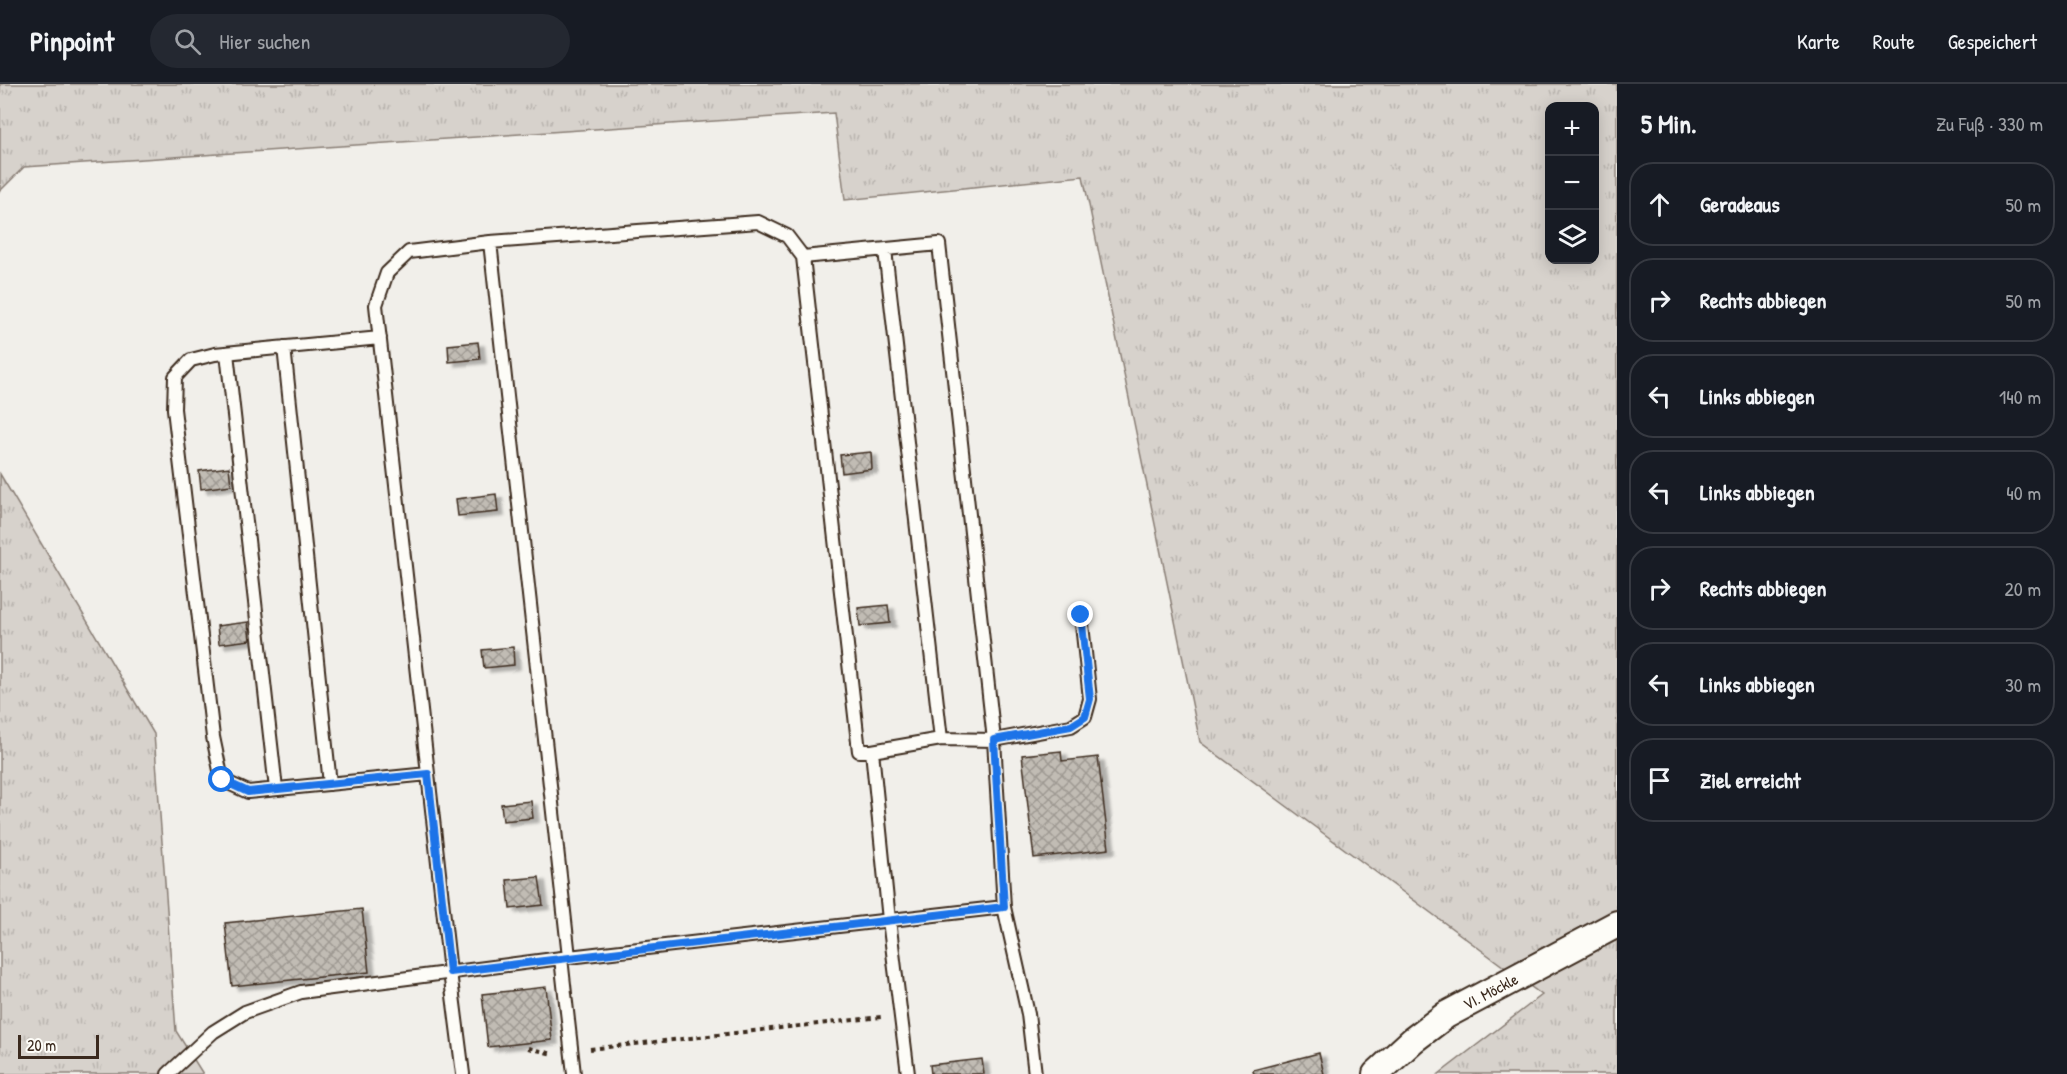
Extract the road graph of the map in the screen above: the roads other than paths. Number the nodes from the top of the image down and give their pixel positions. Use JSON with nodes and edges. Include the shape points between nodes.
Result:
{"nodes":[{"id":1,"x":490,"y":242,"type":"junction"},
{"id":2,"x":885,"y":250,"type":"junction"},
{"id":3,"x":803,"y":257,"type":"junction"},
{"id":4,"x":380,"y":338,"type":"junction"},
{"id":5,"x":284,"y":347,"type":"junction"},
{"id":6,"x":227,"y":353,"type":"junction"},
{"id":7,"x":1081,"y":615,"type":"dead end"},
{"id":8,"x":941,"y":740,"type":"junction"},
{"id":9,"x":994,"y":740,"type":"junction"},
{"id":10,"x":873,"y":751,"type":"junction"},
{"id":11,"x":428,"y":774,"type":"junction"},
{"id":12,"x":330,"y":784,"type":"junction"},
{"id":13,"x":276,"y":789,"type":"junction"},
{"id":14,"x":1004,"y":907,"type":"junction"},
{"id":15,"x":890,"y":920,"type":"junction"},
{"id":16,"x":1617,"y":924,"type":"edge"},
{"id":17,"x":565,"y":957,"type":"junction"},
{"id":18,"x":450,"y":972,"type":"junction"},
{"id":19,"x":168,"y":1074,"type":"edge"},
{"id":20,"x":463,"y":1074,"type":"edge"},
{"id":21,"x":574,"y":1074,"type":"edge"},
{"id":22,"x":908,"y":1074,"type":"edge"},
{"id":23,"x":1035,"y":1074,"type":"edge"},
{"id":24,"x":1376,"y":1074,"type":"edge"}],
"edges":[{"from":1,"to":3,"type":"lane","via":[[758,222],[787,236]]},
{"from":1,"to":4,"type":"lane","via":[[409,252],[387,273],[376,304]]},
{"from":1,"to":17,"type":"lane"},
{"from":2,"to":3,"type":"lane"},
{"from":2,"to":8,"type":"lane"},
{"from":2,"to":9,"type":"lane","via":[[939,244]]},
{"from":3,"to":10,"type":"lane","via":[[858,751]]},
{"from":4,"to":5,"type":"lane"},
{"from":4,"to":11,"type":"lane"},
{"from":5,"to":6,"type":"lane"},
{"from":5,"to":12,"type":"lane"},
{"from":6,"to":13,"type":"lane"},
{"from":6,"to":13,"type":"lane","via":[[191,360],[176,377],[174,409],[213,737],[222,780],[248,792]]},
{"from":7,"to":9,"type":"lane","via":[[1090,699],[1085,717],[1071,726]]},
{"from":8,"to":9,"type":"lane"},
{"from":8,"to":10,"type":"lane"},
{"from":9,"to":14,"type":"lane"},
{"from":10,"to":15,"type":"lane"},
{"from":11,"to":12,"type":"lane"},
{"from":11,"to":18,"type":"lane"},
{"from":12,"to":13,"type":"lane"},
{"from":14,"to":15,"type":"lane"},
{"from":14,"to":23,"type":"lane","via":[[1028,1014]]},
{"from":15,"to":17,"type":"lane"},
{"from":15,"to":22,"type":"lane"},
{"from":16,"to":24,"type":"street","name":"VI. Möckle","via":[[1446,1015]]},
{"from":17,"to":18,"type":"lane"},
{"from":17,"to":21,"type":"lane"},
{"from":18,"to":19,"type":"lane","via":[[301,992],[245,1012],[213,1032]]},
{"from":18,"to":20,"type":"lane"}]}
